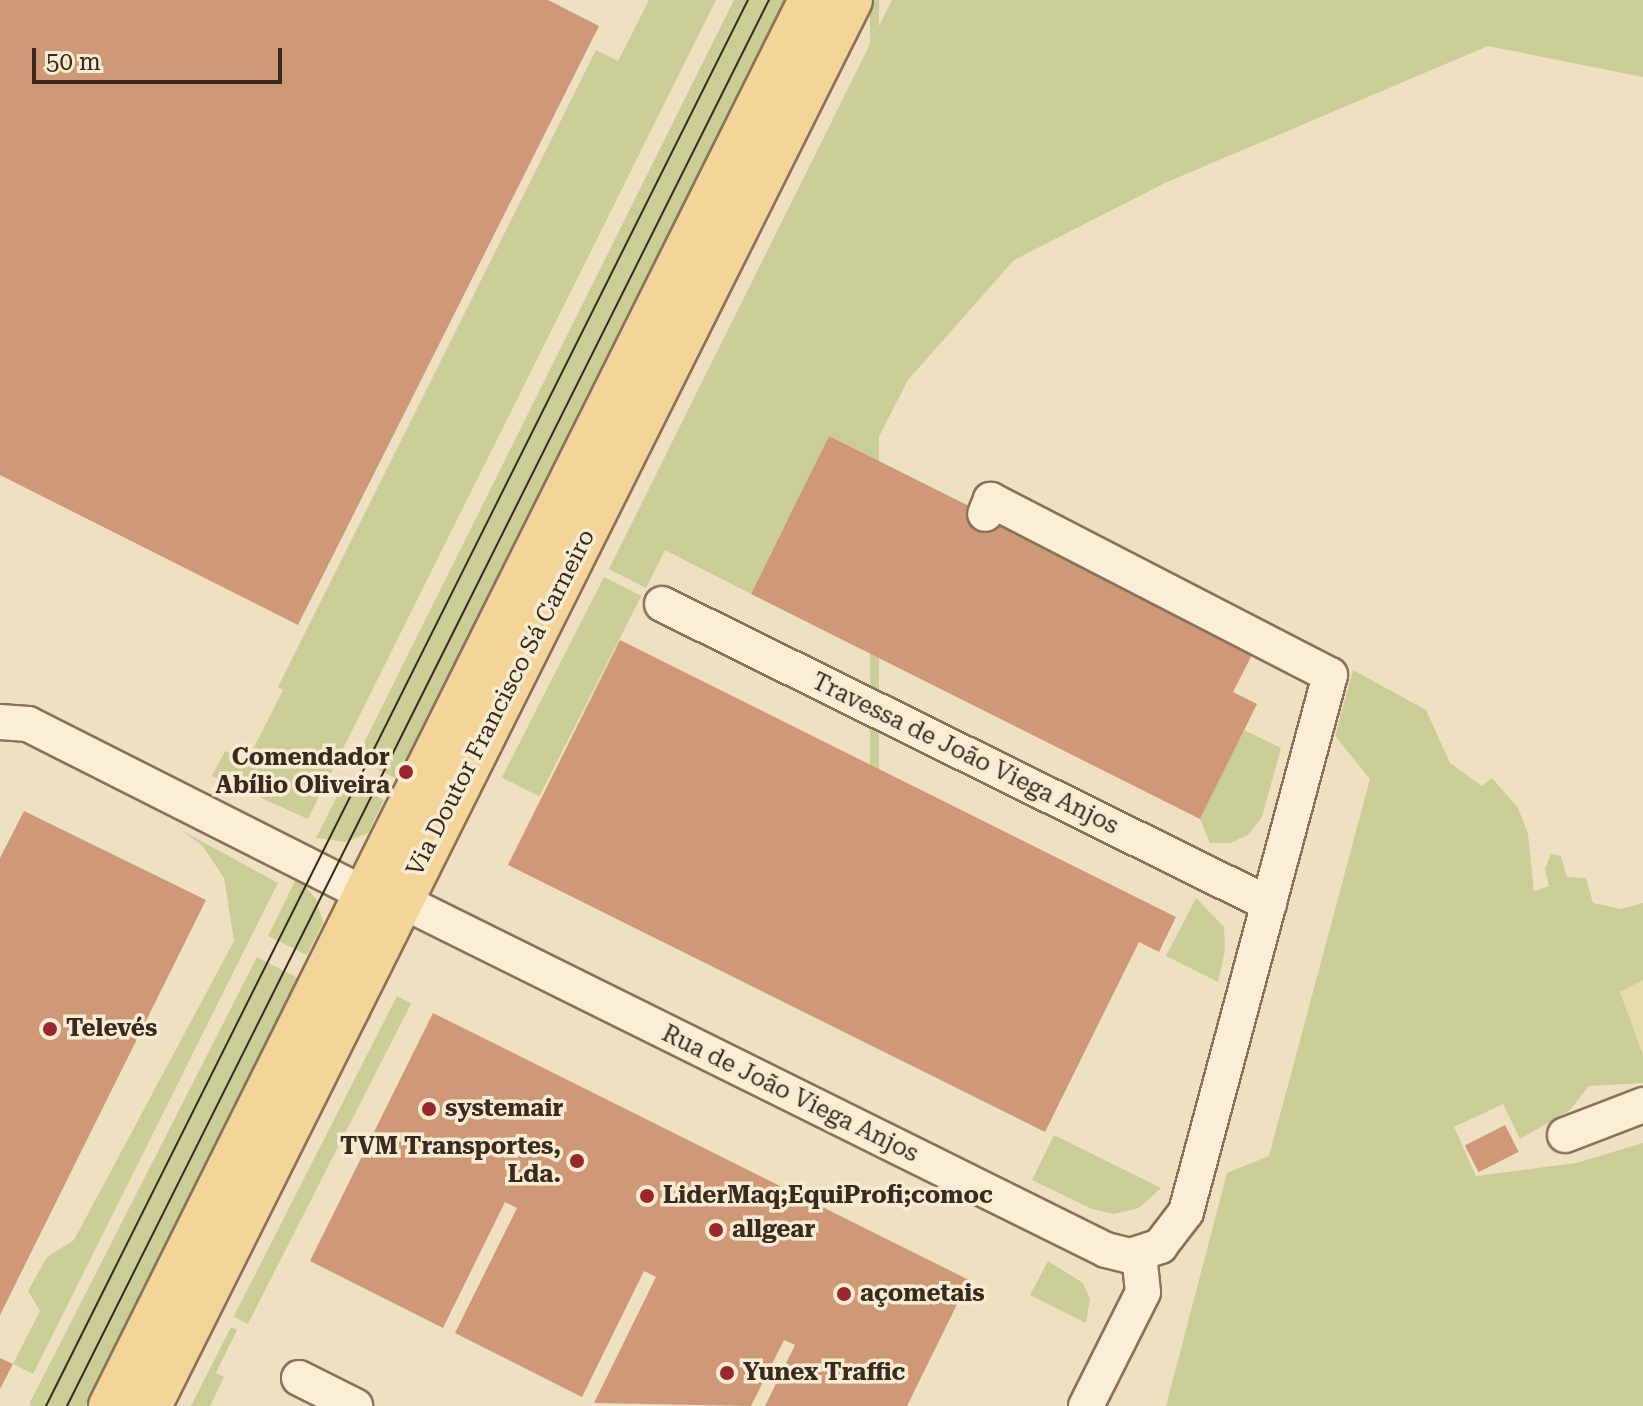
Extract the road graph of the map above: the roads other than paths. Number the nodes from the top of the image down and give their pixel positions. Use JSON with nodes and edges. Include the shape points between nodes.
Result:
{"nodes":[{"id":1,"x":810,"y":0,"type":"edge"},
{"id":2,"x":851,"y":0,"type":"edge"},
{"id":3,"x":985,"y":514,"type":"dead end"},
{"id":4,"x":662,"y":604,"type":"dead end"},
{"id":5,"x":0,"y":722,"type":"edge"},
{"id":6,"x":0,"y":730,"type":"edge"},
{"id":7,"x":0,"y":745,"type":"edge"},
{"id":8,"x":384,"y":898,"type":"junction"},
{"id":9,"x":1269,"y":904,"type":"junction"},
{"id":10,"x":1643,"y":1105,"type":"edge"},
{"id":11,"x":1565,"y":1135,"type":"dead end"},
{"id":12,"x":1139,"y":1255,"type":"junction"},
{"id":13,"x":299,"y":1378,"type":"dead end"},
{"id":14,"x":110,"y":1406,"type":"edge"},
{"id":15,"x":150,"y":1406,"type":"edge"},
{"id":16,"x":355,"y":1406,"type":"edge"},
{"id":17,"x":1086,"y":1406,"type":"edge"}],
"edges":[{"from":1,"to":8,"type":"main road","name":"Via Doutor Francisco Sá Carneiro"},
{"from":2,"to":8,"type":"main road","name":"Via Doutor Francisco Sá Carneiro"},
{"from":3,"to":9,"type":"street","via":[[991,500],[1028,527],[1330,675]]},
{"from":4,"to":9,"type":"street","name":"Travessa de João Viega Anjos"},
{"from":5,"to":8,"type":"street","name":"Rua de João Viega Anjos","via":[[28,724]]},
{"from":6,"to":7,"type":"street"},
{"from":8,"to":12,"type":"street","name":"Rua de João Viega Anjos","via":[[1078,1236],[1120,1255]]},
{"from":8,"to":14,"type":"main road","name":"Via Doutor Francisco Sá Carneiro"},
{"from":8,"to":15,"type":"main road","name":"Via Doutor Francisco Sá Carneiro"},
{"from":9,"to":12,"type":"street","via":[[1186,1212],[1170,1238]]},
{"from":10,"to":11,"type":"street"},
{"from":12,"to":17,"type":"street","via":[[1143,1292]]},
{"from":13,"to":16,"type":"street"}]}
